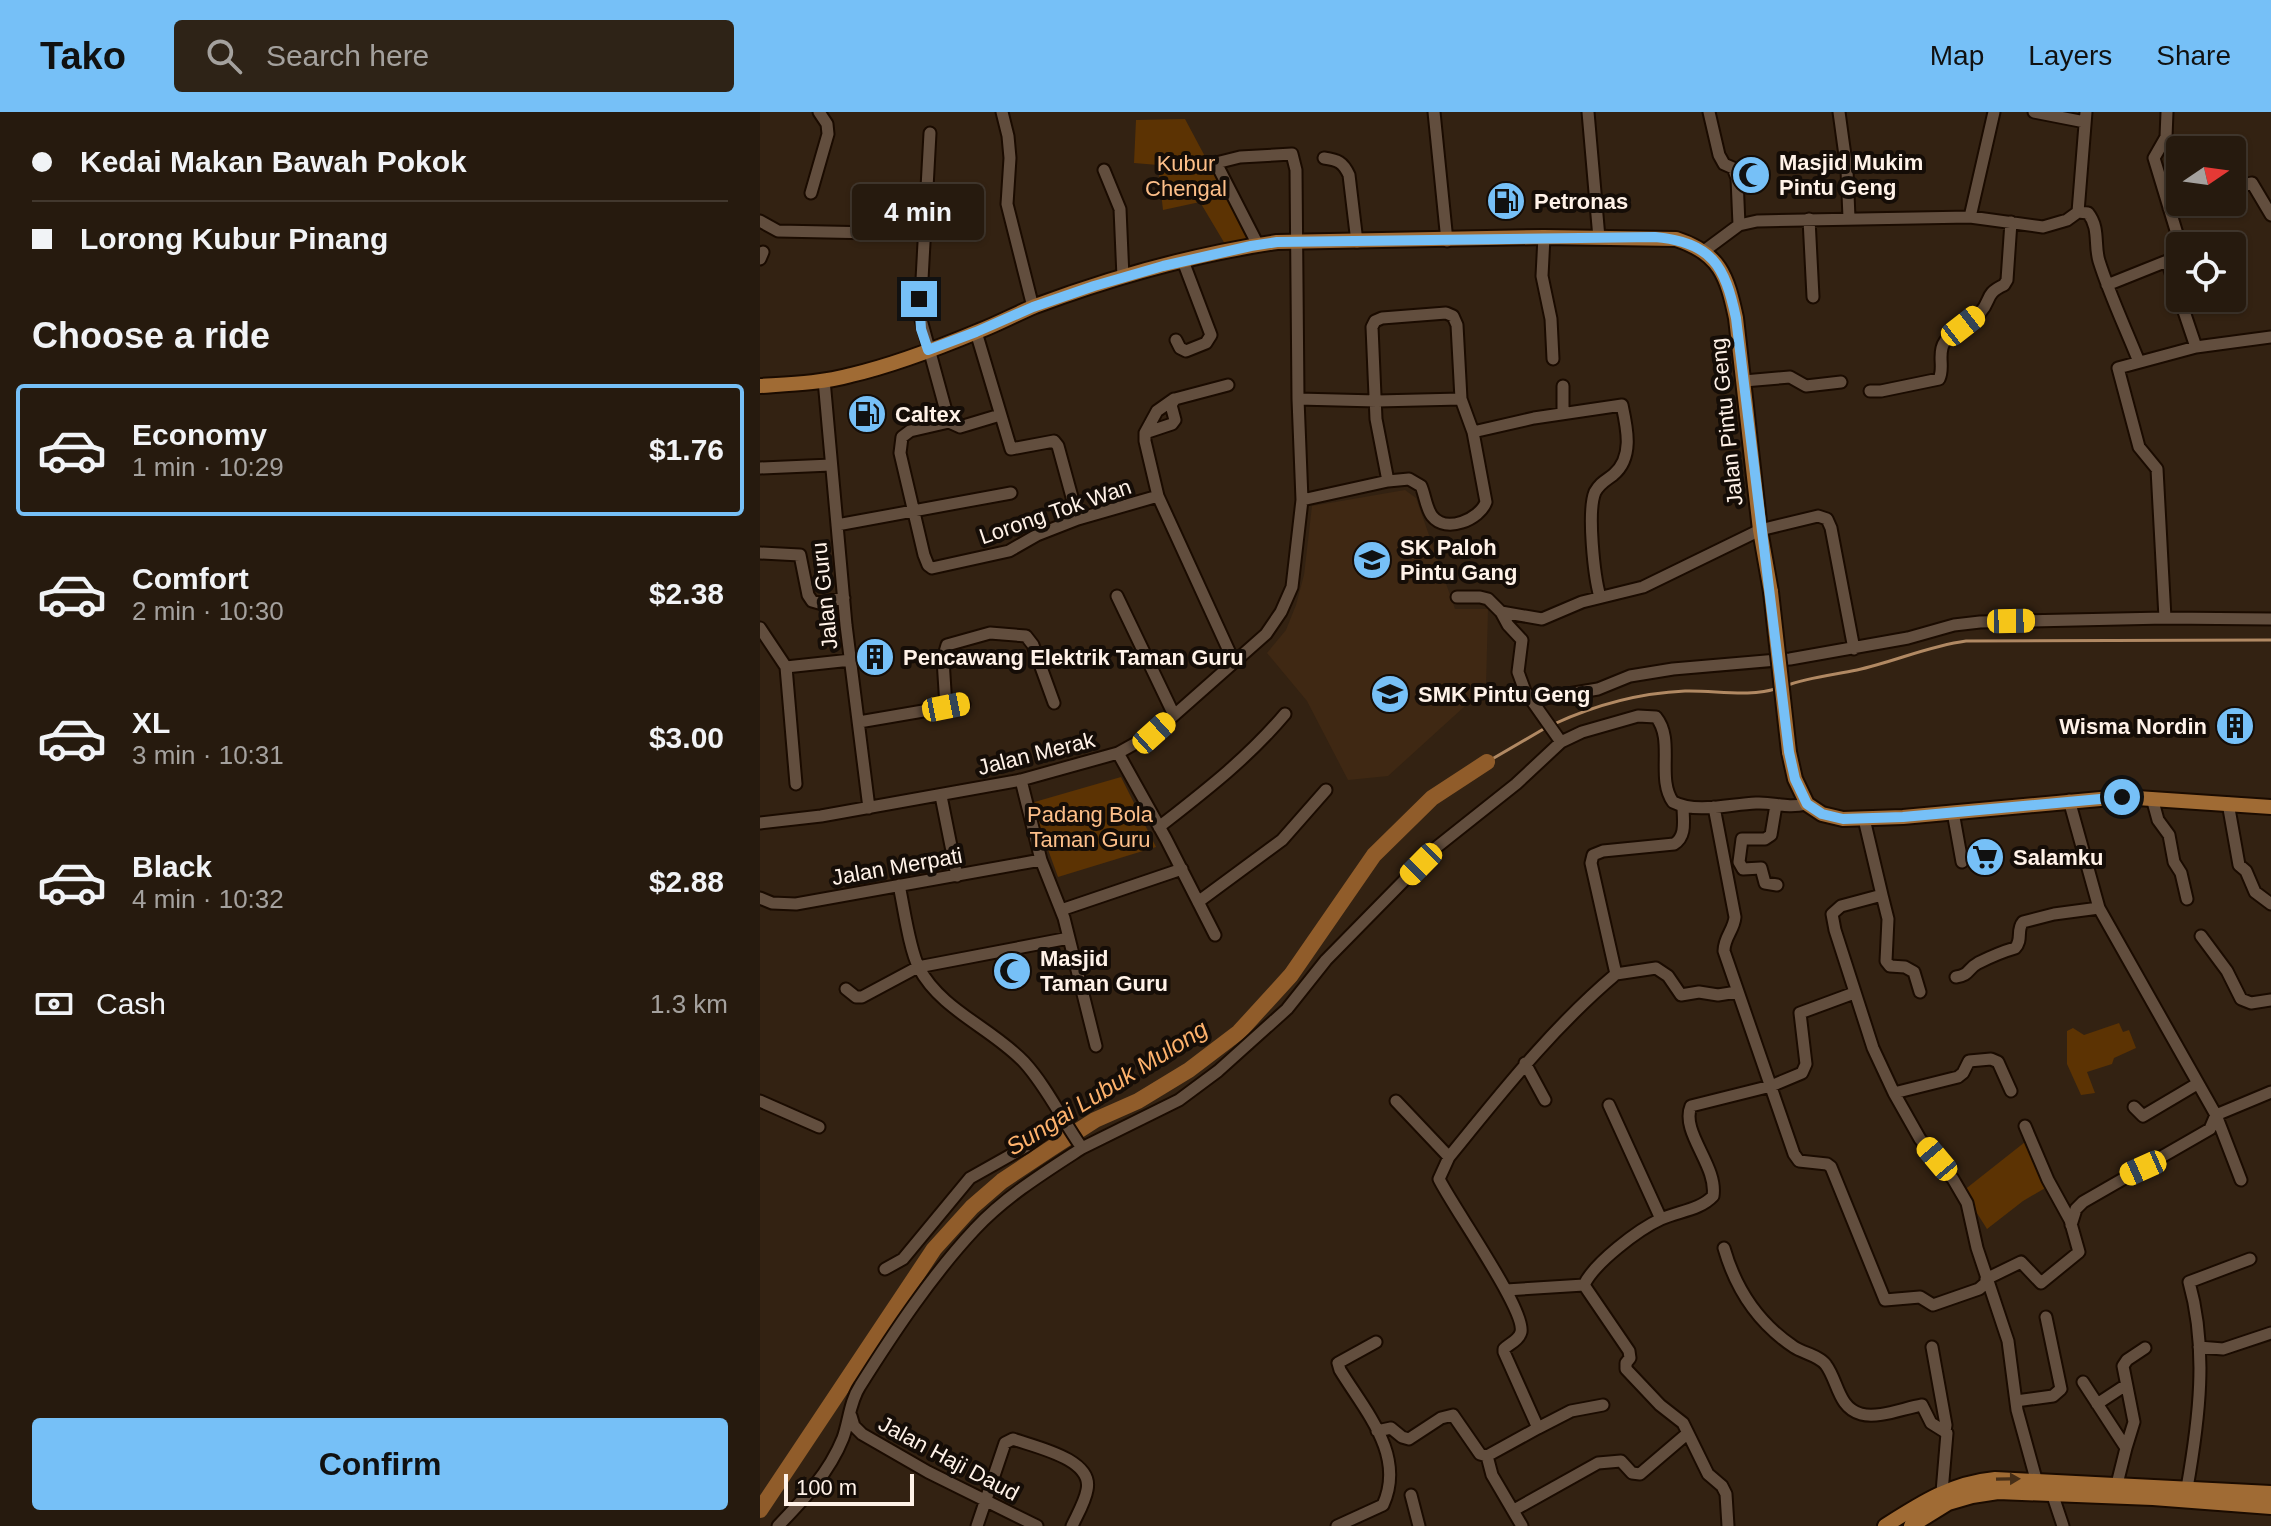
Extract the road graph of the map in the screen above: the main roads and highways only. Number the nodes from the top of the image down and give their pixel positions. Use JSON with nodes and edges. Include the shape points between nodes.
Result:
{"nodes":[{"id":1,"x":760,"y":386,"type":"edge"},
{"id":2,"x":2271,"y":807,"type":"edge"},
{"id":3,"x":2265,"y":1499,"type":"edge"},
{"id":4,"x":1927,"y":1521,"type":"edge"},
{"id":5,"x":1885,"y":1526,"type":"edge"},
{"id":6,"x":1911,"y":1526,"type":"edge"}],
"edges":[{"from":1,"to":2,"type":"main road","name":"Jalan Pintu Geng","bridge":true,"via":[[850,376],[1123,277],[1258,245],[1676,239],[1704,251],[1730,288],[1789,752],[1807,804],[1833,817],[1864,819],[2069,800],[2152,798]]},
{"from":3,"to":4,"type":"main road","via":[[1998,1492],[1948,1503]]},
{"from":5,"to":3,"type":"main road","one_way":true,"via":[[1942,1492],[1975,1481],[2036,1479],[2187,1488]]},
{"from":4,"to":6,"type":"main road"}]}
